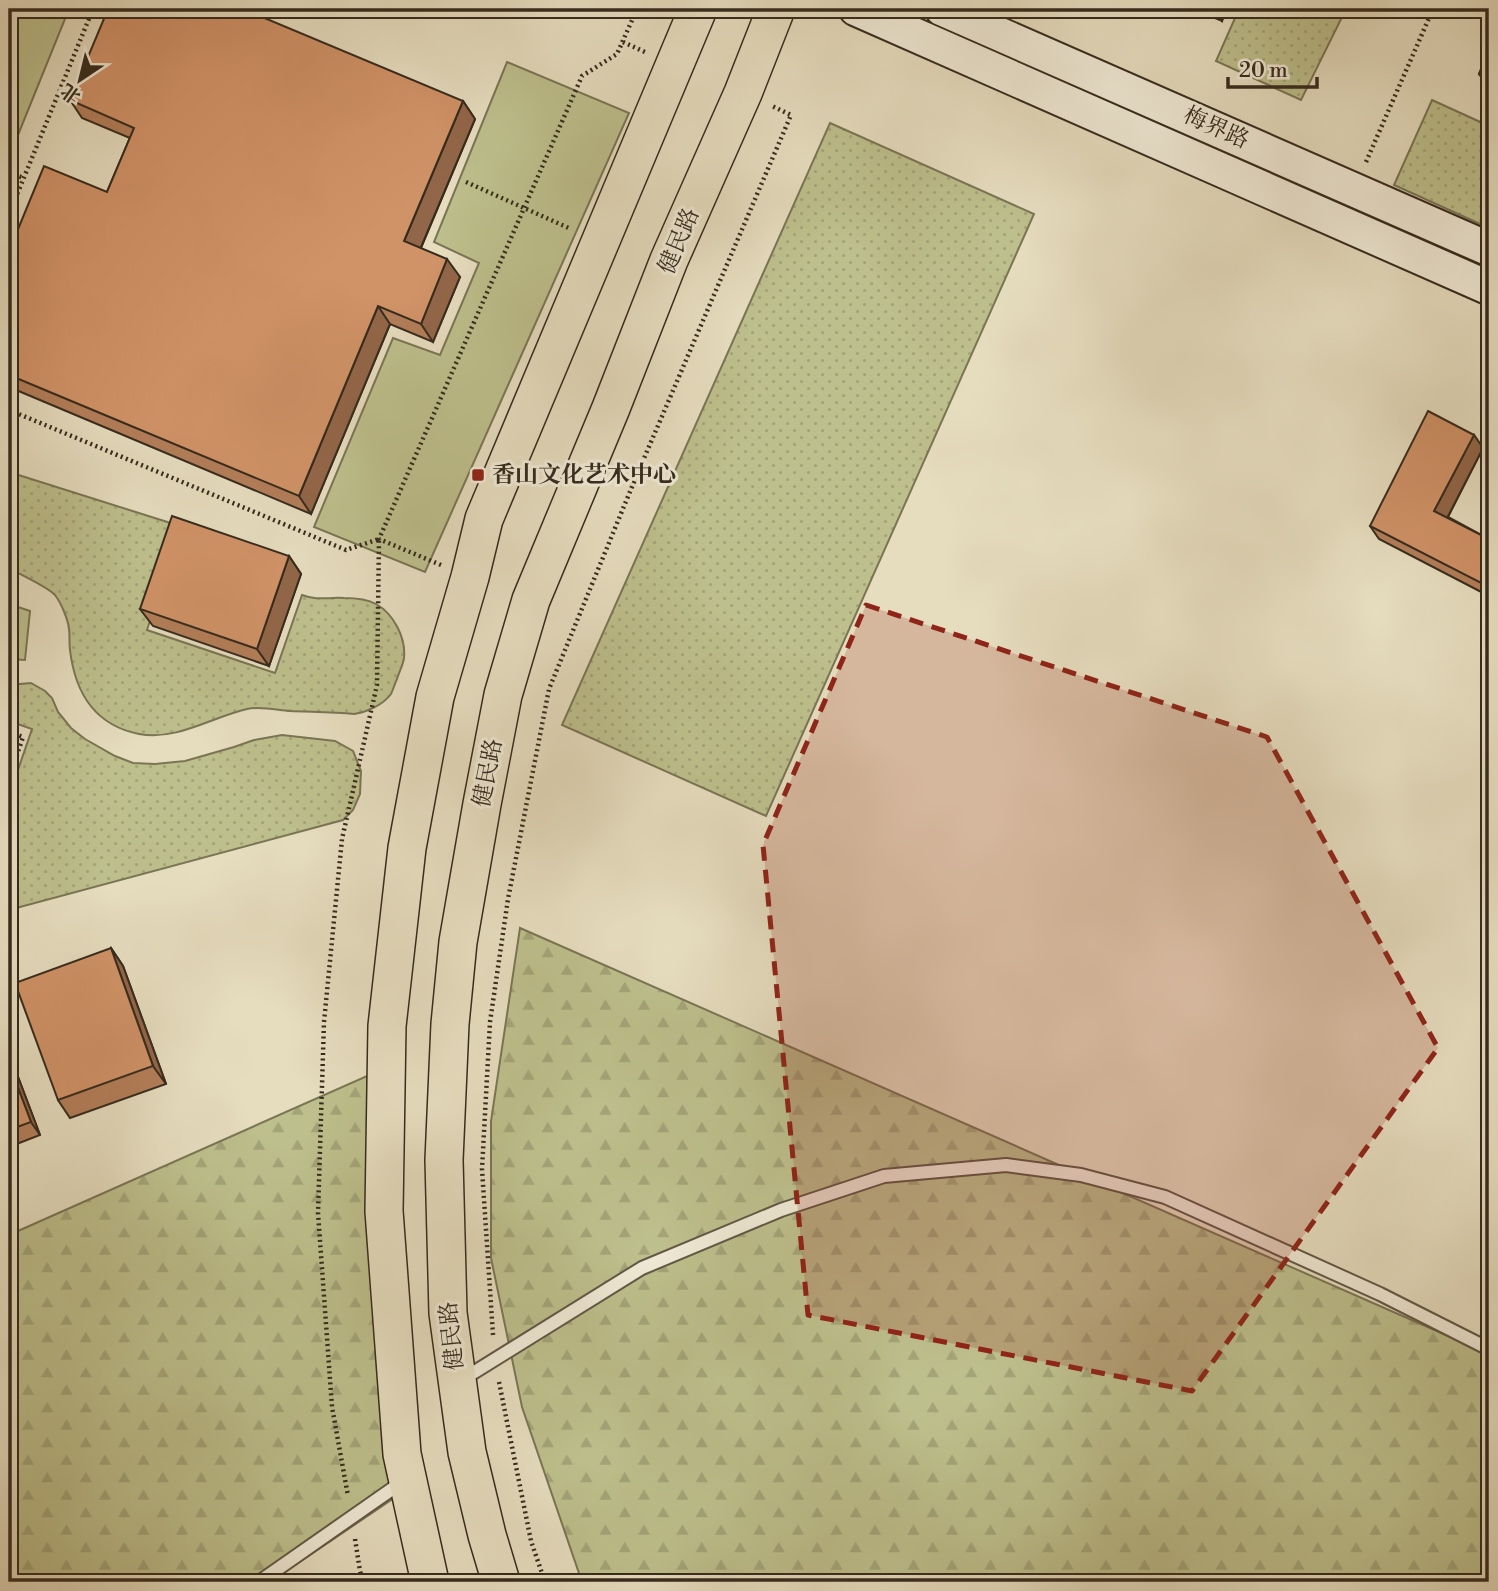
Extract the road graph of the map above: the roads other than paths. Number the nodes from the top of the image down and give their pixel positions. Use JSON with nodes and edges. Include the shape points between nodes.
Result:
{"nodes":[{"id":1,"x":698,"y":9,"type":"edge"},
{"id":2,"x":776,"y":9,"type":"edge"},
{"id":3,"x":856,"y":9,"type":"edge"},
{"id":4,"x":942,"y":9,"type":"edge"},
{"id":5,"x":1489,"y":249,"type":"edge"},
{"id":6,"x":1489,"y":288,"type":"edge"},
{"id":7,"x":1489,"y":1349,"type":"edge"},
{"id":8,"x":456,"y":1383,"type":"junction"},
{"id":9,"x":408,"y":1479,"type":"junction"},
{"id":10,"x":259,"y":1582,"type":"edge"},
{"id":11,"x":430,"y":1582,"type":"edge"},
{"id":12,"x":501,"y":1582,"type":"edge"}],
"edges":[{"from":1,"to":9,"type":"main road","via":[[484,519],[432,708],[407,848],[387,1026],[384,1211],[402,1454]]},
{"from":2,"to":8,"type":"main road","name":"健民路","via":[[531,600],[503,695],[458,942],[450,1024],[444,1160],[447,1313]]},
{"from":3,"to":6,"type":"main road"},
{"from":4,"to":5,"type":"main road","name":"梅界路"},
{"from":7,"to":8,"type":"lane","via":[[1380,1294],[1164,1197],[1081,1175],[1006,1165],[884,1176],[781,1210],[642,1268]]},
{"from":8,"to":12,"type":"main road","name":"健民路","via":[[467,1452]]},
{"from":9,"to":10,"type":"lane"},
{"from":9,"to":11,"type":"main road"}]}
